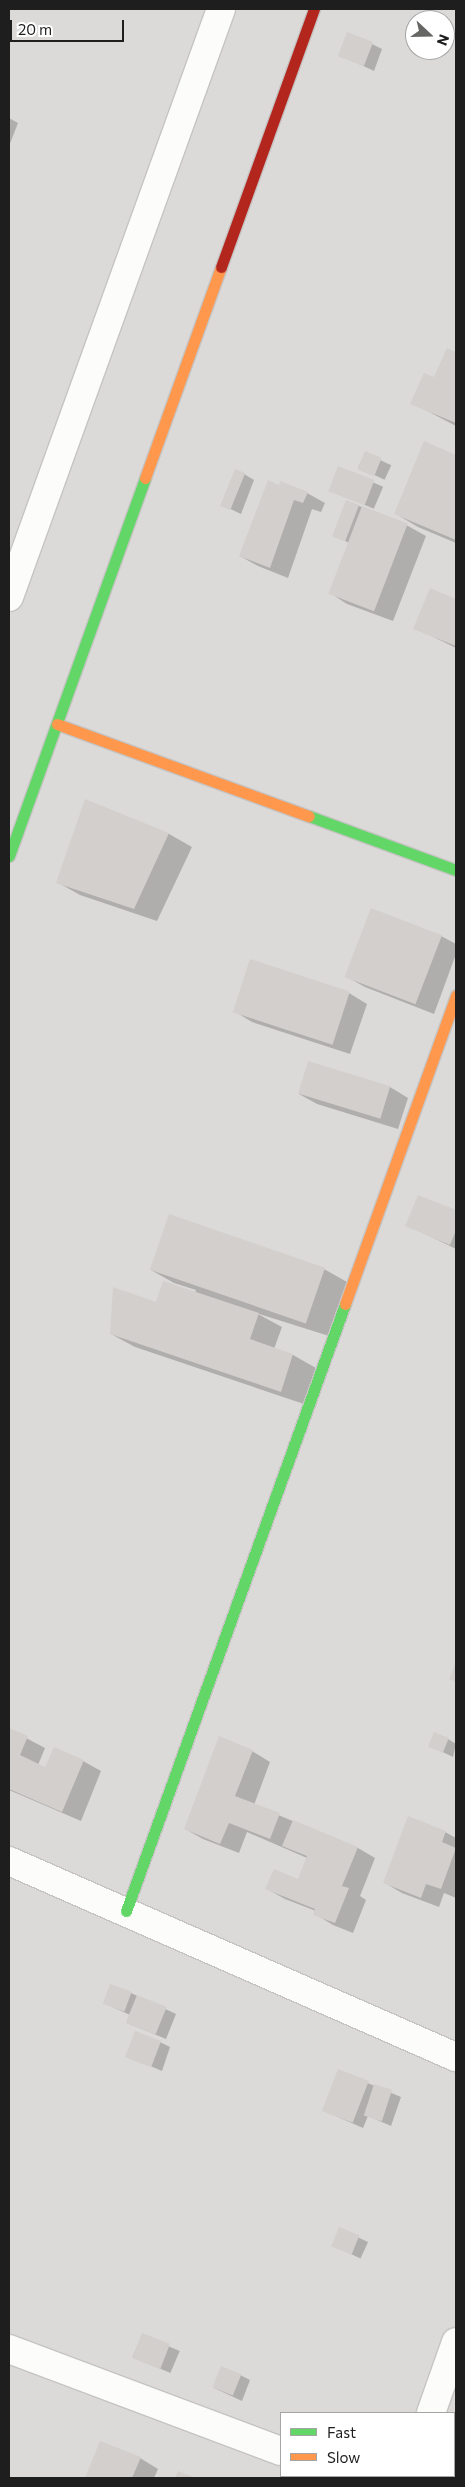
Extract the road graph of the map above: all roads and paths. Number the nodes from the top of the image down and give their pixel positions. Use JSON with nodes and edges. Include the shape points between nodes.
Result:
{"nodes":[{"id":1,"x":221,"y":9,"type":"edge"},
{"id":2,"x":314,"y":9,"type":"edge"},
{"id":3,"x":9,"y":596,"type":"edge"},
{"id":4,"x":57,"y":724,"type":"junction"},
{"id":5,"x":9,"y":856,"type":"edge"},
{"id":6,"x":456,"y":870,"type":"edge"},
{"id":7,"x":456,"y":995,"type":"edge"},
{"id":8,"x":9,"y":1861,"type":"edge"},
{"id":9,"x":126,"y":1911,"type":"junction"},
{"id":10,"x":456,"y":2057,"type":"edge"},
{"id":11,"x":456,"y":2342,"type":"edge"},
{"id":12,"x":9,"y":2349,"type":"edge"},
{"id":13,"x":431,"y":2412,"type":"edge"},
{"id":14,"x":280,"y":2451,"type":"edge"}],
"edges":[{"from":1,"to":3,"type":"street"},
{"from":2,"to":4,"type":"street"},
{"from":4,"to":5,"type":"street"},
{"from":4,"to":6,"type":"street"},
{"from":7,"to":9,"type":"street"},
{"from":8,"to":9,"type":"street"},
{"from":9,"to":10,"type":"street"},
{"from":11,"to":13,"type":"street"},
{"from":12,"to":14,"type":"street"}]}
